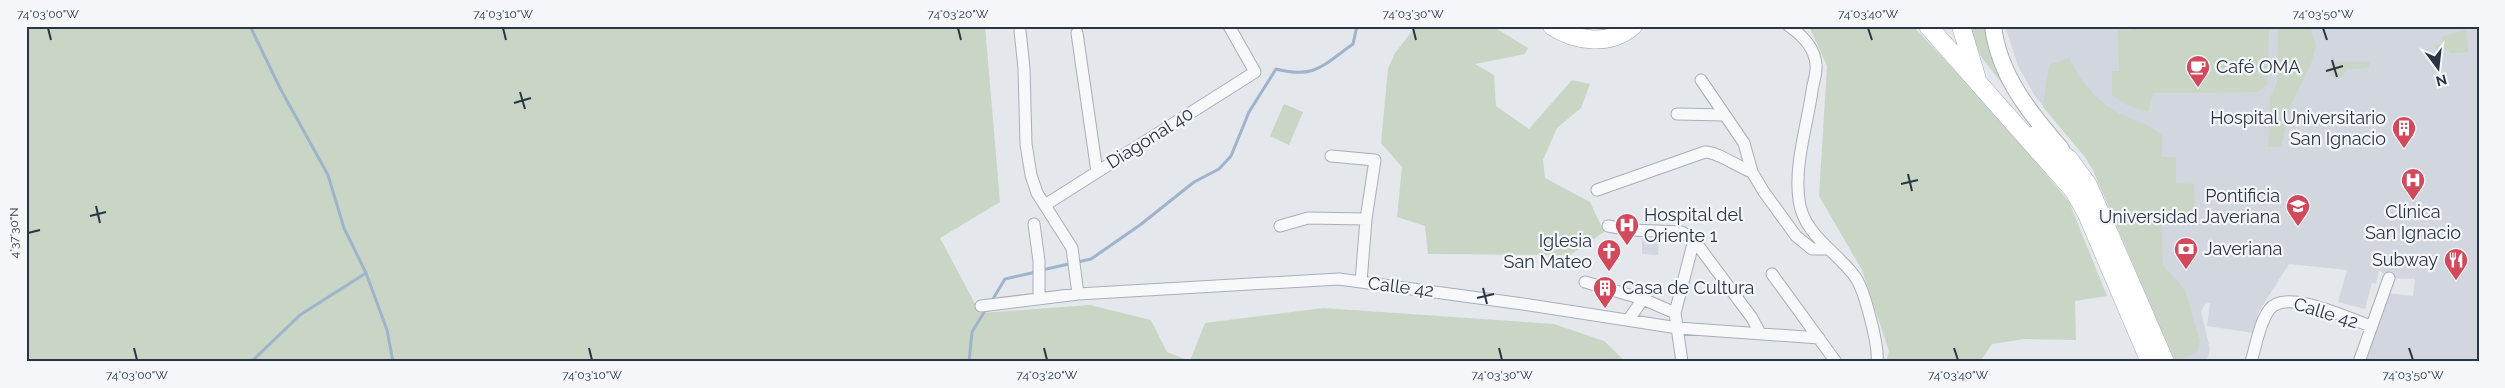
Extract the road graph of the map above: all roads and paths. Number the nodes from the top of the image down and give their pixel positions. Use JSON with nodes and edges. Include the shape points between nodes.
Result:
{"nodes":[{"id":1,"x":1229,"y":26,"type":"edge"},
{"id":2,"x":1552,"y":26,"type":"edge"},
{"id":3,"x":1633,"y":26,"type":"edge"},
{"id":4,"x":1789,"y":26,"type":"edge"},
{"id":5,"x":1928,"y":26,"type":"edge"},
{"id":6,"x":1961,"y":26,"type":"edge"},
{"id":7,"x":1994,"y":26,"type":"edge"},
{"id":8,"x":1020,"y":31,"type":"dead end"},
{"id":9,"x":1077,"y":33,"type":"dead end"},
{"id":10,"x":1701,"y":80,"type":"dead end"},
{"id":11,"x":1978,"y":81,"type":"junction"},
{"id":12,"x":1677,"y":114,"type":"dead end"},
{"id":13,"x":1725,"y":115,"type":"junction"},
{"id":14,"x":2011,"y":118,"type":"junction"},
{"id":15,"x":1331,"y":156,"type":"dead end"},
{"id":16,"x":2069,"y":159,"type":"junction"},
{"id":17,"x":1097,"y":172,"type":"junction"},
{"id":18,"x":1752,"y":172,"type":"junction"},
{"id":19,"x":1597,"y":190,"type":"dead end"},
{"id":20,"x":1045,"y":205,"type":"junction"},
{"id":21,"x":1366,"y":219,"type":"junction"},
{"id":22,"x":1034,"y":224,"type":"dead end"},
{"id":23,"x":1280,"y":226,"type":"dead end"},
{"id":24,"x":1608,"y":226,"type":"dead end"},
{"id":25,"x":1694,"y":240,"type":"junction"},
{"id":26,"x":1826,"y":249,"type":"junction"},
{"id":27,"x":1772,"y":274,"type":"dead end"},
{"id":28,"x":2389,"y":278,"type":"dead end"},
{"id":29,"x":1361,"y":282,"type":"junction"},
{"id":30,"x":1585,"y":282,"type":"dead end"},
{"id":31,"x":1078,"y":294,"type":"junction"},
{"id":32,"x":1038,"y":299,"type":"junction"},
{"id":33,"x":1643,"y":299,"type":"junction"},
{"id":34,"x":981,"y":306,"type":"dead end"},
{"id":35,"x":1675,"y":314,"type":"junction"},
{"id":36,"x":1629,"y":319,"type":"junction"},
{"id":37,"x":2371,"y":326,"type":"junction"},
{"id":38,"x":1678,"y":328,"type":"junction"},
{"id":39,"x":1760,"y":332,"type":"junction"},
{"id":40,"x":1819,"y":338,"type":"junction"},
{"id":41,"x":1682,"y":362,"type":"edge"},
{"id":42,"x":1836,"y":362,"type":"edge"},
{"id":43,"x":1878,"y":362,"type":"edge"},
{"id":44,"x":2150,"y":362,"type":"edge"},
{"id":45,"x":2165,"y":362,"type":"edge"},
{"id":46,"x":2251,"y":362,"type":"edge"},
{"id":47,"x":2359,"y":362,"type":"edge"}],
"edges":[{"from":1,"to":17,"type":"street","name":"Diagonal 40","via":[[1255,72]]},
{"from":2,"to":3,"type":"main road","via":[[1564,34],[1596,40],[1616,37]]},
{"from":4,"to":26,"type":"street","via":[[1808,44],[1816,66],[1798,191],[1800,209]]},
{"from":5,"to":11,"type":"main road"},
{"from":6,"to":11,"type":"main road"},
{"from":7,"to":16,"type":"main road","via":[[2002,59],[2016,93]]},
{"from":8,"to":20,"type":"street","via":[[1026,144],[1031,175]]},
{"from":9,"to":17,"type":"street"},
{"from":10,"to":13,"type":"street"},
{"from":11,"to":14,"type":"main road"},
{"from":12,"to":13,"type":"street"},
{"from":13,"to":18,"type":"street","via":[[1744,143]]},
{"from":14,"to":16,"type":"main road"},
{"from":14,"to":44,"type":"main road","via":[[2082,202]]},
{"from":15,"to":21,"type":"street","via":[[1375,160]]},
{"from":16,"to":45,"type":"main road","via":[[2092,193]]},
{"from":17,"to":20,"type":"street","name":"Diagonal 40"},
{"from":18,"to":19,"type":"street","via":[[1705,152]]},
{"from":18,"to":26,"type":"street","via":[[1796,236],[1812,250]]},
{"from":20,"to":31,"type":"street","via":[[1072,248]]},
{"from":21,"to":23,"type":"street","via":[[1308,218]]},
{"from":21,"to":29,"type":"street"},
{"from":22,"to":32,"type":"street","via":[[1039,261]]},
{"from":24,"to":25,"type":"street","via":[[1682,232]]},
{"from":25,"to":35,"type":"street"},
{"from":25,"to":39,"type":"street"},
{"from":26,"to":43,"type":"street","via":[[1856,280],[1878,349]]},
{"from":27,"to":40,"type":"street"},
{"from":28,"to":37,"type":"street"},
{"from":29,"to":31,"type":"street","name":"Calle 42","via":[[1323,279]]},
{"from":29,"to":36,"type":"street","name":"Calle 42"},
{"from":30,"to":33,"type":"street"},
{"from":31,"to":32,"type":"street","name":"Calle 42"},
{"from":32,"to":34,"type":"street","name":"Calle 42"},
{"from":33,"to":35,"type":"street"},
{"from":33,"to":36,"type":"street"},
{"from":35,"to":38,"type":"street"},
{"from":36,"to":38,"type":"street","name":"Calle 42"},
{"from":37,"to":46,"type":"street","name":"Calle 42","via":[[2299,301],[2282,302],[2268,311]]},
{"from":37,"to":47,"type":"street"},
{"from":38,"to":39,"type":"street","name":"Calle 42"},
{"from":38,"to":41,"type":"street"},
{"from":39,"to":40,"type":"street","name":"Calle 42"},
{"from":40,"to":42,"type":"street"}]}
